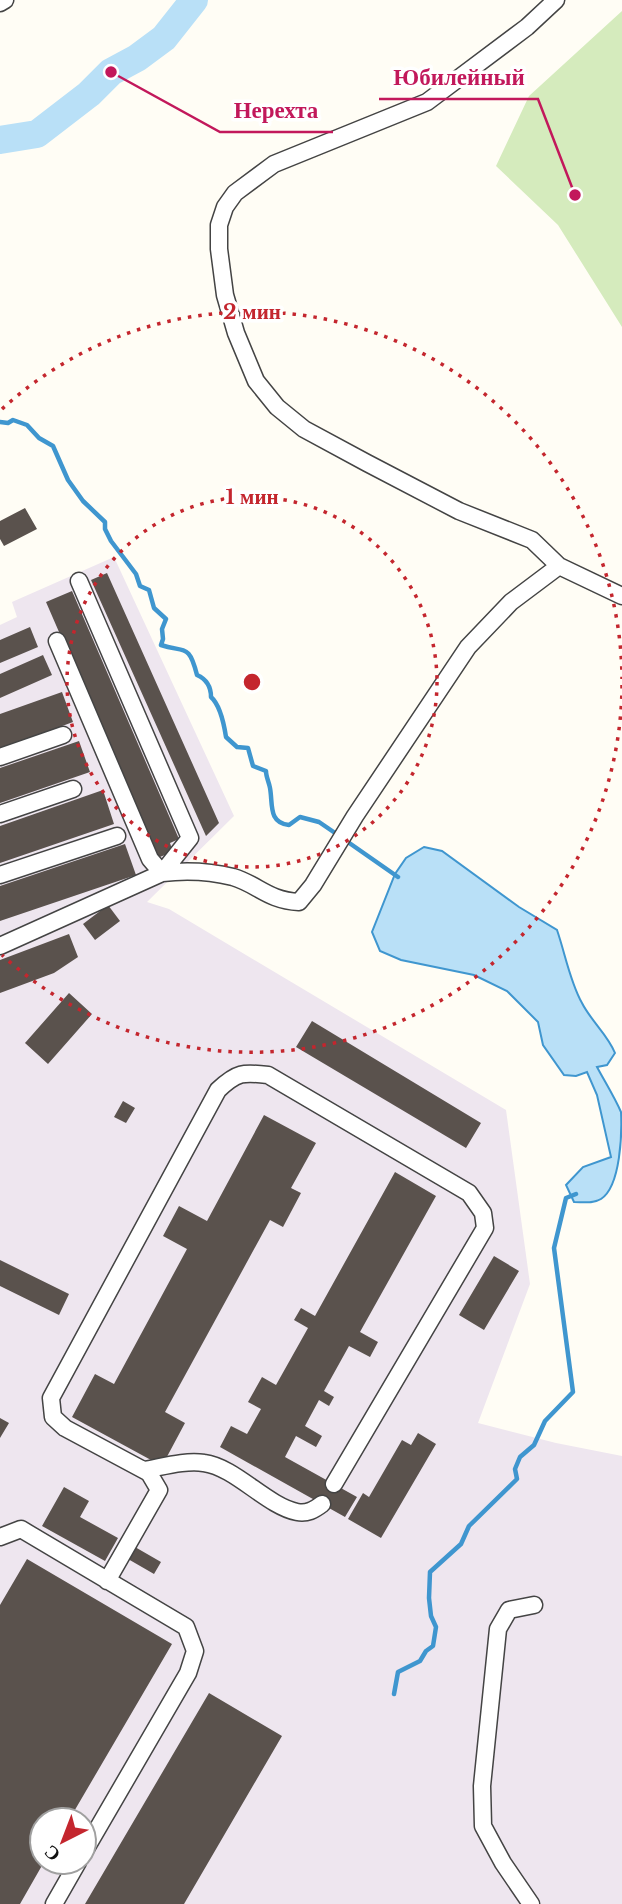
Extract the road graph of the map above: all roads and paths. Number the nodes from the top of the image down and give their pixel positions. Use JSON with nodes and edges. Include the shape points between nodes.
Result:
{"nodes":[{"id":1,"x":5,"y":0,"type":"edge"},
{"id":2,"x":556,"y":0,"type":"edge"},
{"id":3,"x":0,"y":3,"type":"edge"},
{"id":4,"x":559,"y":566,"type":"junction"},
{"id":5,"x":79,"y":581,"type":"dead end"},
{"id":6,"x":622,"y":596,"type":"edge"},
{"id":7,"x":57,"y":641,"type":"dead end"},
{"id":8,"x":63,"y":735,"type":"dead end"},
{"id":9,"x":0,"y":757,"type":"edge"},
{"id":10,"x":73,"y":789,"type":"dead end"},
{"id":11,"x":0,"y":814,"type":"edge"},
{"id":12,"x":117,"y":836,"type":"dead end"},
{"id":13,"x":162,"y":873,"type":"junction"},
{"id":14,"x":0,"y":875,"type":"edge"},
{"id":15,"x":0,"y":946,"type":"edge"},
{"id":16,"x":144,"y":1470,"type":"junction"},
{"id":17,"x":334,"y":1485,"type":"dead end"},
{"id":18,"x":322,"y":1504,"type":"dead end"},
{"id":19,"x":0,"y":1537,"type":"edge"},
{"id":20,"x":107,"y":1581,"type":"junction"},
{"id":21,"x":534,"y":1605,"type":"dead end"},
{"id":22,"x":98,"y":1828,"type":"edge"},
{"id":23,"x":70,"y":1876,"type":"edge"},
{"id":24,"x":54,"y":1904,"type":"edge"},
{"id":25,"x":531,"y":1904,"type":"edge"}],
"edges":[{"from":1,"to":3,"type":"street"},
{"from":2,"to":4,"type":"street","via":[[427,102],[274,164],[235,193],[225,207],[219,237],[225,295],[236,334],[256,381],[277,407],[304,429],[378,469],[459,511],[532,540]]},
{"from":4,"to":6,"type":"street"},
{"from":4,"to":13,"type":"street","via":[[511,602],[468,647],[299,902],[280,901],[235,878],[190,870]]},
{"from":5,"to":13,"type":"street","via":[[190,838]]},
{"from":7,"to":13,"type":"street","via":[[150,859]]},
{"from":8,"to":9,"type":"street"},
{"from":10,"to":11,"type":"street"},
{"from":12,"to":14,"type":"street"},
{"from":13,"to":15,"type":"street"},
{"from":16,"to":17,"type":"street","via":[[65,1428],[53,1417],[51,1398],[218,1090],[246,1072],[268,1076],[469,1193],[482,1213],[485,1228]]},
{"from":16,"to":18,"type":"street","via":[[205,1463],[297,1512],[312,1512]]},
{"from":16,"to":20,"type":"street","via":[[159,1490]]},
{"from":19,"to":20,"type":"street","via":[[21,1529]]},
{"from":20,"to":22,"type":"street","via":[[186,1627],[195,1651],[188,1673]]},
{"from":21,"to":25,"type":"street","via":[[509,1610],[498,1629],[482,1786],[483,1826]]},
{"from":23,"to":24,"type":"street"}]}
